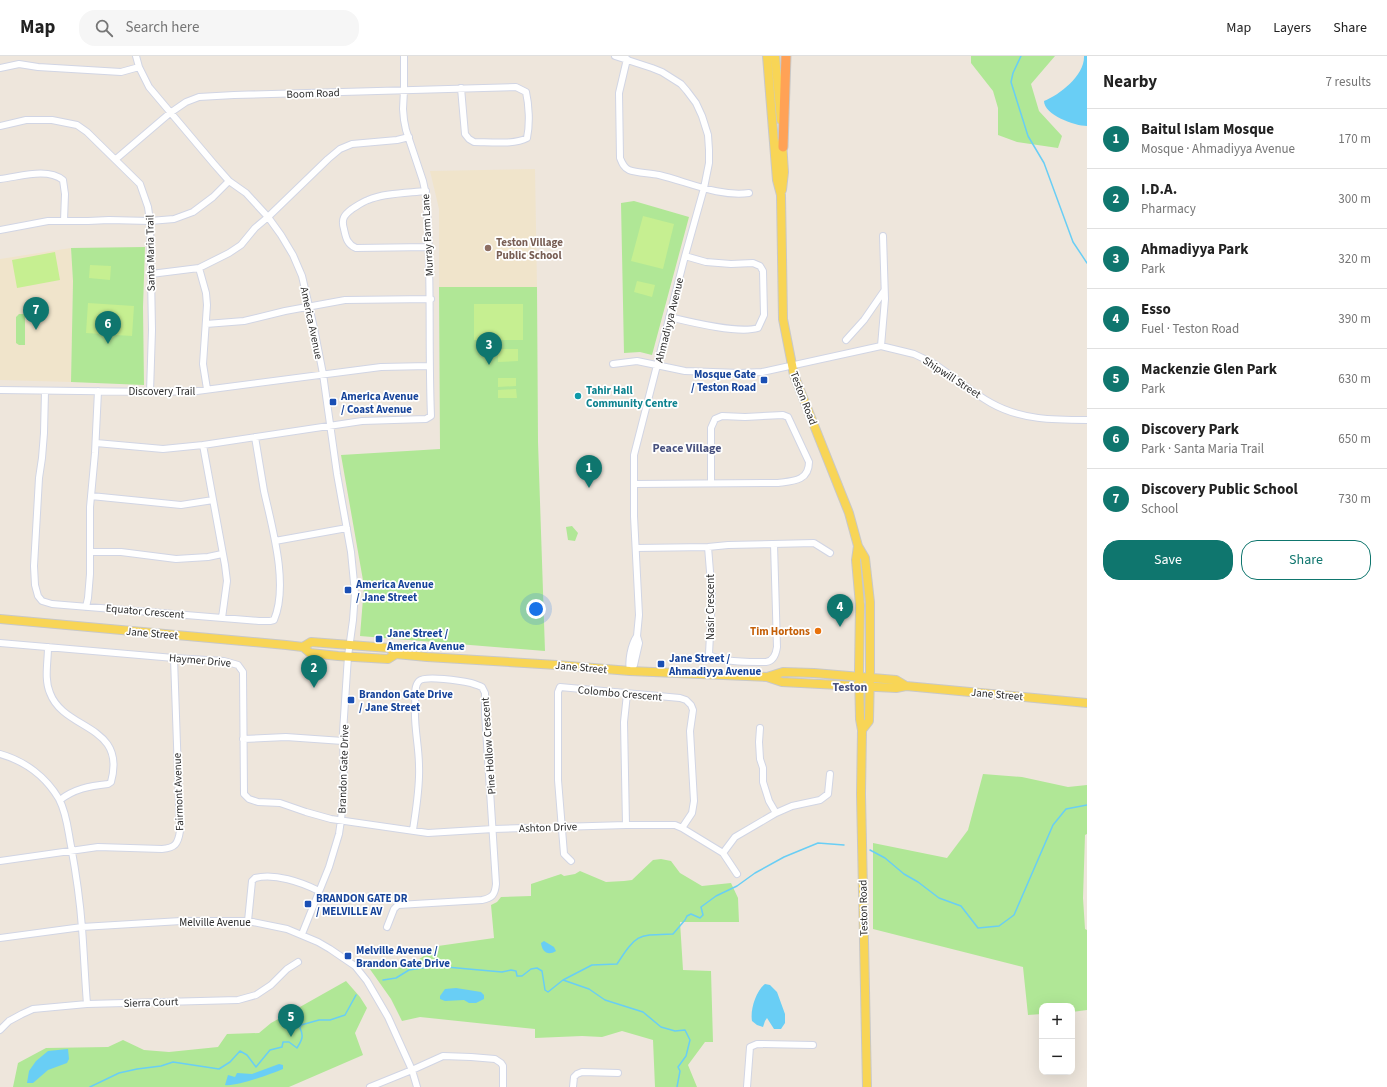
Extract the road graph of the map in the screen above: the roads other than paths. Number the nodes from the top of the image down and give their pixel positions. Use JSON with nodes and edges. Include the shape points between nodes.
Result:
{"nodes":[{"id":1,"x":136,"y":56,"type":"edge"},
{"id":2,"x":404,"y":56,"type":"edge"},
{"id":3,"x":615,"y":56,"type":"edge"},
{"id":4,"x":767,"y":56,"type":"edge"},
{"id":5,"x":775,"y":56,"type":"edge"},
{"id":6,"x":786,"y":56,"type":"edge"},
{"id":7,"x":627,"y":60,"type":"junction"},
{"id":8,"x":139,"y":67,"type":"junction"},
{"id":9,"x":0,"y":68,"type":"edge"},
{"id":10,"x":461,"y":88,"type":"junction"},
{"id":11,"x":404,"y":90,"type":"junction"},
{"id":12,"x":170,"y":113,"type":"junction"},
{"id":13,"x":0,"y":126,"type":"edge"},
{"id":14,"x":409,"y":137,"type":"junction"},
{"id":15,"x":783,"y":146,"type":"junction"},
{"id":16,"x":116,"y":159,"type":"junction"},
{"id":17,"x":0,"y":179,"type":"edge"},
{"id":18,"x":230,"y":181,"type":"junction"},
{"id":19,"x":704,"y":188,"type":"junction"},
{"id":20,"x":426,"y":191,"type":"junction"},
{"id":21,"x":749,"y":193,"type":"dead end"},
{"id":22,"x":781,"y":194,"type":"junction"},
{"id":23,"x":268,"y":217,"type":"junction"},
{"id":24,"x":64,"y":221,"type":"junction"},
{"id":25,"x":150,"y":221,"type":"junction"},
{"id":26,"x":0,"y":230,"type":"edge"},
{"id":27,"x":883,"y":236,"type":"dead end"},
{"id":28,"x":428,"y":247,"type":"junction"},
{"id":29,"x":685,"y":256,"type":"junction"},
{"id":30,"x":199,"y":268,"type":"junction"},
{"id":31,"x":151,"y":274,"type":"junction"},
{"id":32,"x":885,"y":291,"type":"junction"},
{"id":33,"x":430,"y":299,"type":"junction"},
{"id":34,"x":310,"y":308,"type":"junction"},
{"id":35,"x":669,"y":317,"type":"junction"},
{"id":36,"x":206,"y":324,"type":"junction"},
{"id":37,"x":846,"y":340,"type":"dead end"},
{"id":38,"x":881,"y":346,"type":"junction"},
{"id":39,"x":612,"y":364,"type":"dead end"},
{"id":40,"x":657,"y":365,"type":"junction"},
{"id":41,"x":791,"y":365,"type":"junction"},
{"id":42,"x":429,"y":366,"type":"junction"},
{"id":43,"x":323,"y":374,"type":"junction"},
{"id":44,"x":207,"y":389,"type":"junction"},
{"id":45,"x":0,"y":390,"type":"edge"},
{"id":46,"x":98,"y":390,"type":"junction"},
{"id":47,"x":45,"y":391,"type":"junction"},
{"id":48,"x":150,"y":392,"type":"junction"},
{"id":49,"x":1087,"y":420,"type":"edge"},
{"id":50,"x":330,"y":427,"type":"junction"},
{"id":51,"x":256,"y":437,"type":"junction"},
{"id":52,"x":96,"y":443,"type":"junction"},
{"id":53,"x":203,"y":445,"type":"junction"},
{"id":54,"x":711,"y":483,"type":"junction"},
{"id":55,"x":634,"y":484,"type":"junction"},
{"id":56,"x":91,"y":496,"type":"junction"},
{"id":57,"x":213,"y":500,"type":"junction"},
{"id":58,"x":347,"y":528,"type":"junction"},
{"id":59,"x":275,"y":541,"type":"junction"},
{"id":60,"x":774,"y":544,"type":"junction"},
{"id":61,"x":858,"y":546,"type":"junction"},
{"id":62,"x":708,"y":547,"type":"junction"},
{"id":63,"x":636,"y":548,"type":"junction"},
{"id":64,"x":90,"y":552,"type":"junction"},
{"id":65,"x":830,"y":553,"type":"dead end"},
{"id":66,"x":222,"y":554,"type":"junction"},
{"id":67,"x":86,"y":607,"type":"junction"},
{"id":68,"x":222,"y":618,"type":"junction"},
{"id":69,"x":0,"y":619,"type":"edge"},
{"id":70,"x":0,"y":643,"type":"edge"},
{"id":71,"x":350,"y":645,"type":"junction"},
{"id":72,"x":303,"y":646,"type":"junction"},
{"id":73,"x":48,"y":647,"type":"junction"},
{"id":74,"x":396,"y":654,"type":"junction"},
{"id":75,"x":348,"y":656,"type":"junction"},
{"id":76,"x":174,"y":658,"type":"junction"},
{"id":77,"x":630,"y":671,"type":"junction"},
{"id":78,"x":767,"y":677,"type":"junction"},
{"id":79,"x":859,"y":677,"type":"junction"},
{"id":80,"x":870,"y":678,"type":"junction"},
{"id":81,"x":859,"y":686,"type":"junction"},
{"id":82,"x":906,"y":686,"type":"junction"},
{"id":83,"x":869,"y":687,"type":"junction"},
{"id":84,"x":627,"y":694,"type":"junction"},
{"id":85,"x":1087,"y":703,"type":"edge"},
{"id":86,"x":760,"y":728,"type":"dead end"},
{"id":87,"x":862,"y":730,"type":"junction"},
{"id":88,"x":243,"y":739,"type":"junction"},
{"id":89,"x":343,"y":741,"type":"junction"},
{"id":90,"x":0,"y":754,"type":"edge"},
{"id":91,"x":830,"y":774,"type":"dead end"},
{"id":92,"x":60,"y":800,"type":"junction"},
{"id":93,"x":776,"y":813,"type":"junction"},
{"id":94,"x":341,"y":820,"type":"junction"},
{"id":95,"x":626,"y":825,"type":"junction"},
{"id":96,"x":562,"y":827,"type":"junction"},
{"id":97,"x":682,"y":828,"type":"junction"},
{"id":98,"x":493,"y":829,"type":"junction"},
{"id":99,"x":413,"y":830,"type":"junction"},
{"id":100,"x":72,"y":851,"type":"junction"},
{"id":101,"x":723,"y":853,"type":"junction"},
{"id":102,"x":571,"y":860,"type":"dead end"},
{"id":103,"x":0,"y":861,"type":"edge"},
{"id":104,"x":738,"y":874,"type":"dead end"},
{"id":105,"x":319,"y":892,"type":"junction"},
{"id":106,"x":248,"y":921,"type":"junction"},
{"id":107,"x":82,"y":927,"type":"junction"},
{"id":108,"x":387,"y":927,"type":"dead end"},
{"id":109,"x":302,"y":934,"type":"junction"},
{"id":110,"x":0,"y":938,"type":"edge"},
{"id":111,"x":298,"y":962,"type":"dead end"},
{"id":112,"x":87,"y":1004,"type":"junction"},
{"id":113,"x":0,"y":1030,"type":"edge"},
{"id":114,"x":813,"y":1045,"type":"dead end"},
{"id":115,"x":412,"y":1070,"type":"junction"},
{"id":116,"x":618,"y":1074,"type":"dead end"},
{"id":117,"x":370,"y":1087,"type":"edge"},
{"id":118,"x":416,"y":1087,"type":"edge"},
{"id":119,"x":503,"y":1087,"type":"edge"},
{"id":120,"x":573,"y":1087,"type":"edge"},
{"id":121,"x":747,"y":1087,"type":"edge"},
{"id":122,"x":867,"y":1087,"type":"edge"}],
"edges":[{"from":1,"to":8,"type":"street","name":"America Avenue"},
{"from":2,"to":11,"type":"street","name":"Murray Farm Lane"},
{"from":3,"to":7,"type":"street","name":"Ahmadiyya Avenue"},
{"from":4,"to":22,"type":"main road","name":"Teston Road"},
{"from":5,"to":15,"type":"main road","name":"Teston Road"},
{"from":6,"to":15,"type":"highway"},
{"from":7,"to":19,"type":"street","name":"Ahmadiyya Avenue","via":[[674,79],[696,104],[708,135],[710,150]]},
{"from":7,"to":19,"type":"street","via":[[619,92],[620,158],[624,167],[630,171],[646,172]]},
{"from":8,"to":9,"type":"street","via":[[121,72],[19,64]]},
{"from":8,"to":12,"type":"street","name":"America Avenue","via":[[149,87]]},
{"from":10,"to":10,"type":"street","name":"Boom Road","via":[[465,134],[468,139],[474,142],[512,142],[527,138],[526,92],[516,87]]},
{"from":10,"to":11,"type":"street","name":"Boom Road"},
{"from":11,"to":12,"type":"street","name":"Boom Road","via":[[207,96],[186,102]]},
{"from":11,"to":14,"type":"street","name":"Murray Farm Lane","via":[[403,109]]},
{"from":12,"to":16,"type":"street","name":"Boom Road"},
{"from":12,"to":18,"type":"street","name":"America Avenue"},
{"from":13,"to":16,"type":"street","name":"Santa Maria Trail","via":[[26,120],[52,120],[77,125]]},
{"from":14,"to":20,"type":"street","name":"Murray Farm Lane"},
{"from":14,"to":23,"type":"street","via":[[346,146],[328,159]]},
{"from":15,"to":22,"type":"main road","name":"Teston Road","via":[[784,172]]},
{"from":16,"to":25,"type":"street","name":"Santa Maria Trail","via":[[140,184]]},
{"from":17,"to":24,"type":"street","via":[[36,174],[57,175],[63,180]]},
{"from":18,"to":23,"type":"street","name":"America Avenue","via":[[246,193]]},
{"from":18,"to":25,"type":"street","via":[[193,212],[174,219]]},
{"from":19,"to":21,"type":"street","via":[[739,195]]},
{"from":19,"to":29,"type":"street","name":"Ahmadiyya Avenue"},
{"from":20,"to":28,"type":"street","name":"Murray Farm Lane"},
{"from":20,"to":28,"type":"street","via":[[376,197],[347,213],[341,222],[347,240],[356,248]]},
{"from":22,"to":41,"type":"main road","name":"Teston Road","via":[[783,319]]},
{"from":23,"to":30,"type":"street","via":[[236,249]]},
{"from":23,"to":34,"type":"street","name":"America Avenue","via":[[293,255],[302,276]]},
{"from":24,"to":25,"type":"street"},
{"from":24,"to":26,"type":"street"},
{"from":25,"to":31,"type":"street","name":"Santa Maria Trail"},
{"from":27,"to":32,"type":"street"},
{"from":28,"to":33,"type":"street","name":"Murray Farm Lane"},
{"from":29,"to":35,"type":"street","name":"Ahmadiyya Avenue"},
{"from":29,"to":35,"type":"street","via":[[706,262],[753,263],[760,266],[763,271],[764,315],[758,328],[750,329],[696,324]]},
{"from":30,"to":31,"type":"street"},
{"from":30,"to":36,"type":"street","via":[[206,293]]},
{"from":31,"to":48,"type":"street","name":"Santa Maria Trail"},
{"from":32,"to":37,"type":"street"},
{"from":32,"to":38,"type":"street"},
{"from":33,"to":34,"type":"street","via":[[345,300]]},
{"from":33,"to":42,"type":"street","name":"Murray Farm Lane"},
{"from":34,"to":36,"type":"street","via":[[244,321]]},
{"from":34,"to":43,"type":"street","name":"America Avenue"},
{"from":35,"to":40,"type":"street","name":"Ahmadiyya Avenue"},
{"from":36,"to":44,"type":"street","via":[[203,364]]},
{"from":38,"to":41,"type":"street","name":"Shipwill Street"},
{"from":38,"to":49,"type":"street","name":"Shipwill Street","via":[[924,358],[991,403],[1022,415],[1050,420]]},
{"from":39,"to":40,"type":"street","name":"Shipwill Street","via":[[637,361]]},
{"from":40,"to":41,"type":"street","name":"Shipwill Street","via":[[685,371],[740,373],[762,372]]},
{"from":40,"to":55,"type":"street","name":"Ahmadiyya Avenue","via":[[634,455]]},
{"from":41,"to":61,"type":"main road","name":"Teston Road","via":[[849,513]]},
{"from":42,"to":43,"type":"street","name":"Discovery Trail","via":[[381,367]]},
{"from":42,"to":50,"type":"street","name":"Murray Farm Lane","via":[[431,416],[426,419],[362,421]]},
{"from":43,"to":44,"type":"street","name":"Discovery Trail"},
{"from":43,"to":50,"type":"street","name":"America Avenue"},
{"from":44,"to":48,"type":"street","name":"Discovery Trail"},
{"from":45,"to":47,"type":"street","name":"Discovery Trail"},
{"from":46,"to":47,"type":"street","name":"Discovery Trail"},
{"from":46,"to":48,"type":"street","name":"Discovery Trail"},
{"from":46,"to":52,"type":"street"},
{"from":47,"to":67,"type":"street","name":"Equator Crescent","via":[[34,548],[35,585],[38,596],[46,603]]},
{"from":50,"to":51,"type":"street"},
{"from":50,"to":58,"type":"street","name":"America Avenue"},
{"from":51,"to":53,"type":"street"},
{"from":51,"to":59,"type":"street","name":"Equator Crescent"},
{"from":52,"to":53,"type":"street","via":[[162,449]]},
{"from":52,"to":56,"type":"street"},
{"from":53,"to":57,"type":"street"},
{"from":54,"to":54,"type":"street","via":[[778,483],[795,481],[805,475],[809,462],[788,417],[722,416],[715,419],[711,428]]},
{"from":54,"to":55,"type":"street"},
{"from":55,"to":63,"type":"street","name":"Ahmadiyya Avenue"},
{"from":56,"to":57,"type":"street","via":[[181,505]]},
{"from":56,"to":64,"type":"street"},
{"from":57,"to":66,"type":"street"},
{"from":58,"to":59,"type":"street"},
{"from":58,"to":71,"type":"street","name":"America Avenue","via":[[355,593]]},
{"from":59,"to":68,"type":"street","name":"Equator Crescent","via":[[280,584],[274,620]]},
{"from":60,"to":62,"type":"street"},
{"from":60,"to":62,"type":"street","name":"Nasir Crescent","via":[[777,647],[774,658],[766,662],[729,661],[709,654],[712,596]]},
{"from":60,"to":65,"type":"street","via":[[814,543]]},
{"from":61,"to":79,"type":"main road","name":"Teston Road","via":[[856,560],[860,605]]},
{"from":61,"to":80,"type":"main road","name":"Teston Road","via":[[865,558],[870,602]]},
{"from":62,"to":63,"type":"street"},
{"from":63,"to":77,"type":"street","name":"Ahmadiyya Avenue","via":[[639,643]]},
{"from":64,"to":66,"type":"street","via":[[121,552],[176,559]]},
{"from":64,"to":67,"type":"street"},
{"from":66,"to":68,"type":"street","via":[[226,581]]},
{"from":67,"to":68,"type":"street","name":"Equator Crescent"},
{"from":69,"to":72,"type":"main road","name":"Jane Street"},
{"from":70,"to":73,"type":"street","name":"Haymer Drive"},
{"from":71,"to":72,"type":"main road","name":"Jane Street","via":[[311,642]]},
{"from":71,"to":74,"type":"main road","name":"Jane Street","via":[[389,648]]},
{"from":71,"to":75,"type":"street","name":"Brandon Gate Drive"},
{"from":72,"to":75,"type":"main road","name":"Jane Street","via":[[310,653]]},
{"from":73,"to":76,"type":"street","name":"Haymer Drive"},
{"from":73,"to":92,"type":"street","via":[[47,684],[50,694],[63,712],[100,735],[109,748],[114,766],[111,782],[108,784],[80,789]]},
{"from":74,"to":75,"type":"main road","name":"Jane Street","via":[[388,659]]},
{"from":74,"to":77,"type":"main road","name":"Jane Street"},
{"from":75,"to":89,"type":"street","name":"Brandon Gate Drive"},
{"from":76,"to":88,"type":"street","name":"Haymer Drive","via":[[233,662],[241,668]]},
{"from":76,"to":100,"type":"street","name":"Fairmont Avenue","via":[[180,831],[178,841],[175,846],[162,849],[98,847]]},
{"from":77,"to":78,"type":"main road","name":"Jane Street"},
{"from":78,"to":79,"type":"main road","name":"Jane Street","via":[[783,672]]},
{"from":78,"to":81,"type":"main road","name":"Jane Street","via":[[782,682]]},
{"from":79,"to":80,"type":"main road","name":"Jane Street"},
{"from":79,"to":81,"type":"main road","name":"Teston Road"},
{"from":80,"to":82,"type":"main road","name":"Jane Street","via":[[896,680]]},
{"from":80,"to":83,"type":"main road","name":"Teston Road"},
{"from":81,"to":83,"type":"main road","name":"Jane Street"},
{"from":81,"to":87,"type":"main road","name":"Teston Road"},
{"from":82,"to":83,"type":"main road","name":"Jane Street"},
{"from":82,"to":85,"type":"main road","name":"Jane Street"},
{"from":83,"to":87,"type":"main road","name":"Teston Road","via":[[869,721]]},
{"from":84,"to":95,"type":"street","via":[[624,722]]},
{"from":84,"to":96,"type":"street","name":"Colombo Crescent","via":[[560,687],[558,780]]},
{"from":84,"to":97,"type":"street","name":"Colombo Crescent","via":[[680,698],[691,705],[694,801],[692,813]]},
{"from":86,"to":93,"type":"street","via":[[763,782]]},
{"from":87,"to":122,"type":"main road","name":"Teston Road"},
{"from":88,"to":89,"type":"street","via":[[286,737]]},
{"from":88,"to":94,"type":"street","name":"Haymer Drive","via":[[244,794],[247,798],[258,802],[280,803]]},
{"from":89,"to":94,"type":"street","name":"Brandon Gate Drive","via":[[344,789]]},
{"from":90,"to":92,"type":"street","via":[[30,767]]},
{"from":91,"to":93,"type":"street","via":[[828,794],[820,800],[792,806]]},
{"from":92,"to":100,"type":"street","via":[[68,823]]},
{"from":93,"to":101,"type":"street","via":[[735,837]]},
{"from":94,"to":99,"type":"street","name":"Ashton Drive"},
{"from":94,"to":105,"type":"street","name":"Brandon Gate Drive","via":[[334,852]]},
{"from":95,"to":96,"type":"street","name":"Ashton Drive"},
{"from":95,"to":97,"type":"street","name":"Ashton Drive","via":[[675,825]]},
{"from":96,"to":98,"type":"street","name":"Ashton Drive"},
{"from":96,"to":102,"type":"street","via":[[564,854]]},
{"from":97,"to":101,"type":"street","name":"Ashton Drive"},
{"from":98,"to":99,"type":"street","name":"Ashton Drive","via":[[440,833]]},
{"from":98,"to":99,"type":"street","name":"Pine Hollow Crescent","via":[[485,693],[482,687],[473,683],[427,678],[418,682],[415,694],[419,765]]},
{"from":98,"to":108,"type":"street","via":[[496,884],[493,896],[482,900],[398,905]]},
{"from":100,"to":103,"type":"street","name":"Fairmont Avenue"},
{"from":100,"to":107,"type":"street"},
{"from":101,"to":104,"type":"street","name":"Ashton Drive"},
{"from":105,"to":106,"type":"street","via":[[304,883],[292,880],[255,878],[252,881]]},
{"from":105,"to":109,"type":"street","name":"Brandon Gate Drive"},
{"from":106,"to":107,"type":"street","name":"Melville Avenue","via":[[181,921]]},
{"from":106,"to":109,"type":"street","name":"Melville Avenue"},
{"from":107,"to":110,"type":"street","name":"Melville Avenue"},
{"from":107,"to":112,"type":"street"},
{"from":109,"to":115,"type":"street","name":"Melville Avenue","via":[[355,966],[388,1016]]},
{"from":111,"to":112,"type":"street","name":"Sierra Court","via":[[256,995],[238,1000]]},
{"from":112,"to":113,"type":"street","name":"Sierra Court","via":[[33,1009],[9,1021]]},
{"from":114,"to":121,"type":"street","via":[[757,1044],[750,1047]]},
{"from":115,"to":117,"type":"street"},
{"from":115,"to":118,"type":"street","name":"Melville Avenue"},
{"from":115,"to":119,"type":"street","via":[[443,1056],[495,1059],[503,1066]]},
{"from":116,"to":120,"type":"street","via":[[582,1072],[574,1077]]}]}
